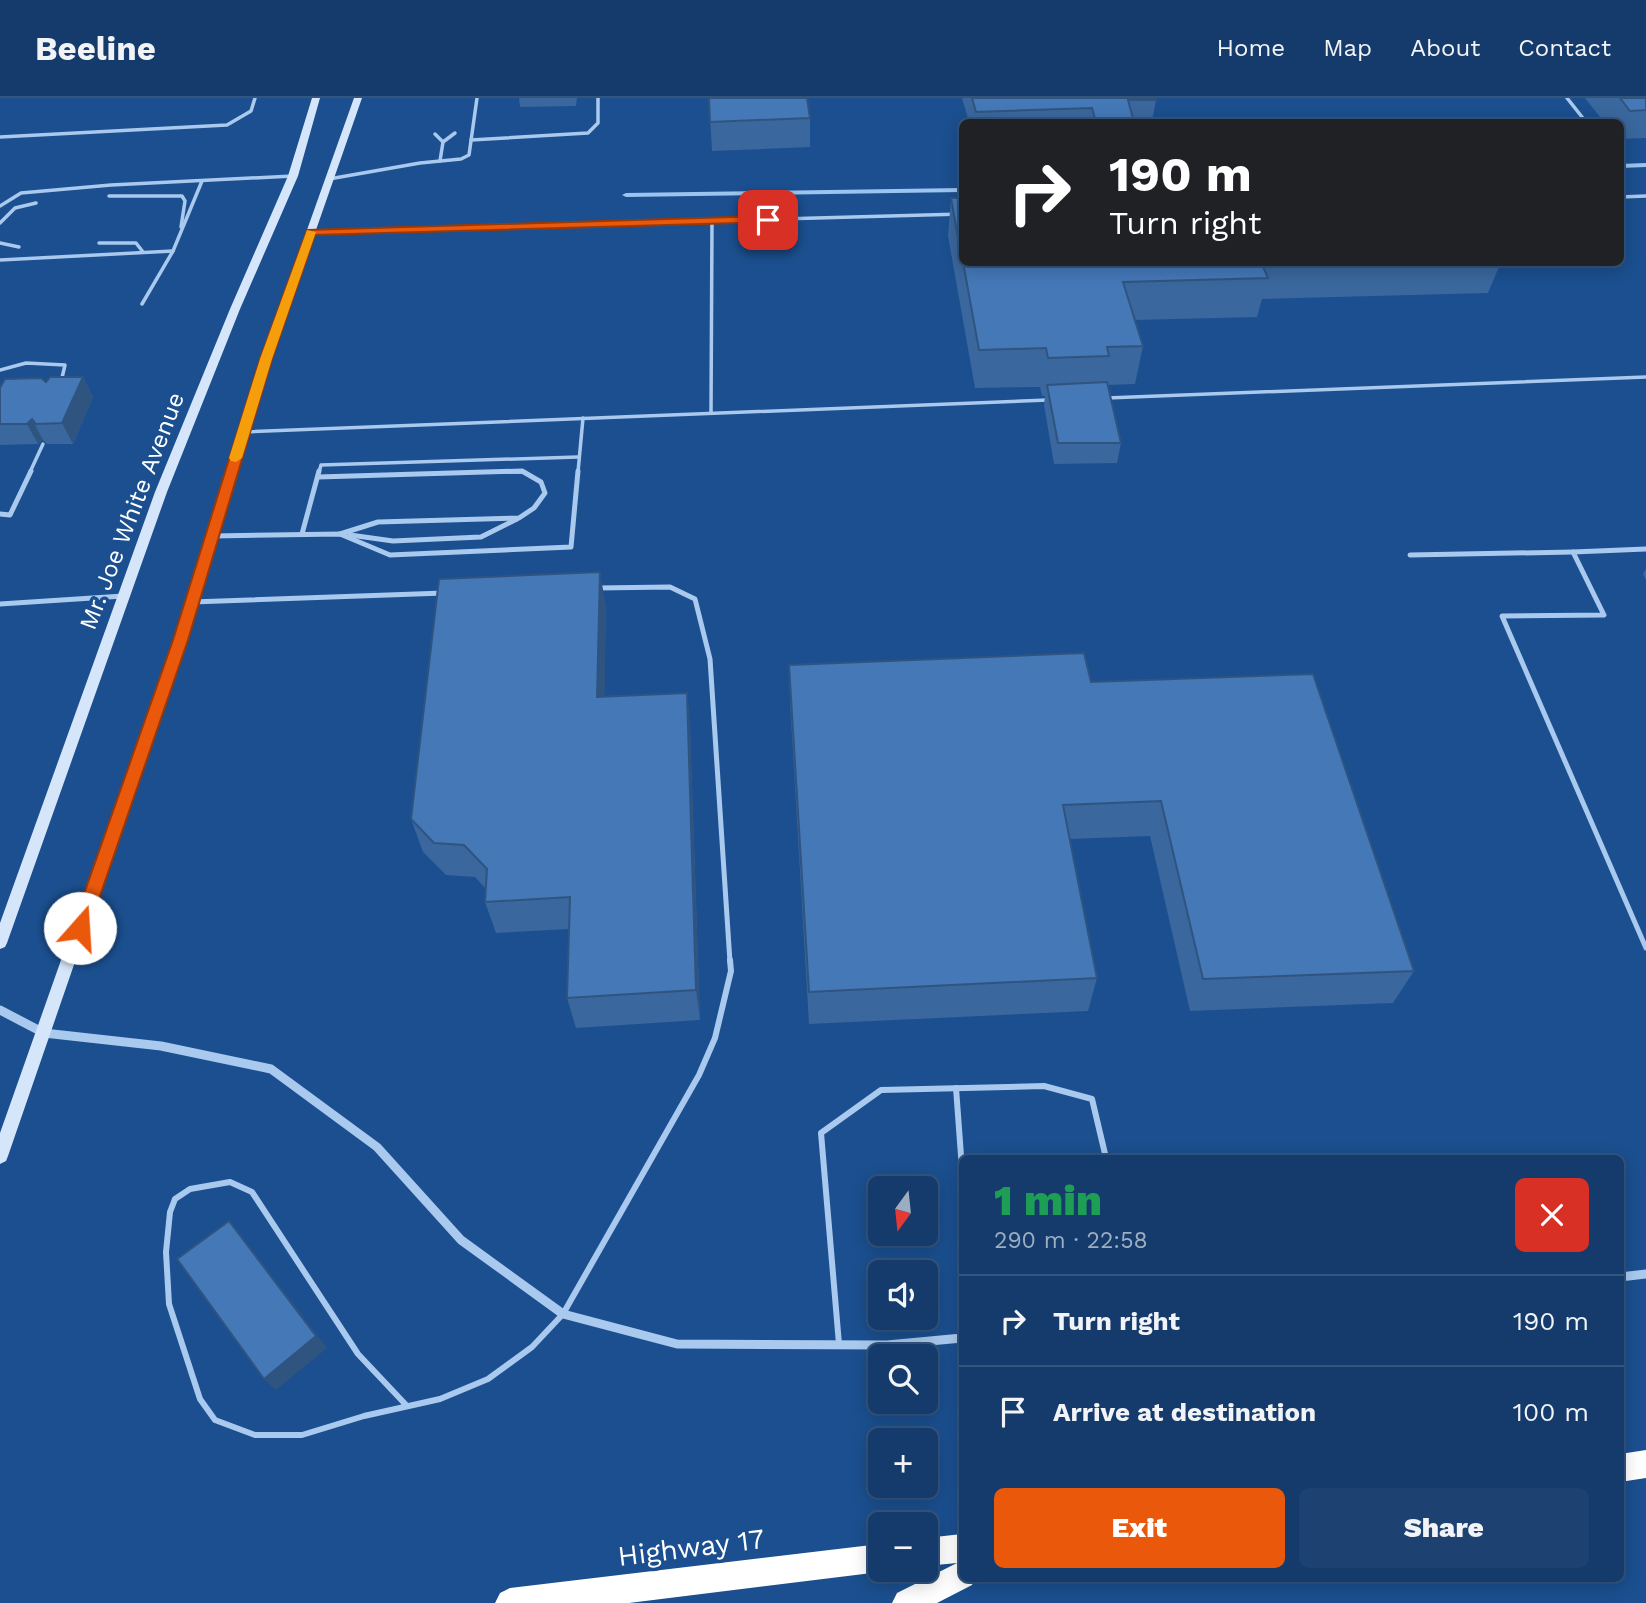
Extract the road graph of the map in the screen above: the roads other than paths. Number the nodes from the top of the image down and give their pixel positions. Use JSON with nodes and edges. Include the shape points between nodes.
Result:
{"nodes":[{"id":1,"x":255,"y":98,"type":"edge"},
{"id":2,"x":316,"y":98,"type":"edge"},
{"id":3,"x":358,"y":98,"type":"edge"},
{"id":4,"x":477,"y":98,"type":"edge"},
{"id":5,"x":598,"y":98,"type":"edge"},
{"id":6,"x":1567,"y":98,"type":"edge"},
{"id":7,"x":1584,"y":119,"type":"edge"},
{"id":8,"x":455,"y":133,"type":"dead end"},
{"id":9,"x":435,"y":134,"type":"dead end"},
{"id":10,"x":0,"y":137,"type":"edge"},
{"id":11,"x":471,"y":140,"type":"junction"},
{"id":12,"x":443,"y":142,"type":"junction"},
{"id":13,"x":440,"y":161,"type":"junction"},
{"id":14,"x":293,"y":176,"type":"junction"},
{"id":15,"x":329,"y":179,"type":"junction"},
{"id":16,"x":202,"y":181,"type":"junction"},
{"id":17,"x":109,"y":196,"type":"dead end"},
{"id":18,"x":1646,"y":196,"type":"edge"},
{"id":19,"x":1624,"y":197,"type":"edge"},
{"id":20,"x":36,"y":203,"type":"dead end"},
{"id":21,"x":0,"y":206,"type":"edge"},
{"id":22,"x":959,"y":214,"type":"edge"},
{"id":23,"x":712,"y":221,"type":"junction"},
{"id":24,"x":0,"y":223,"type":"edge"},
{"id":25,"x":181,"y":230,"type":"junction"},
{"id":26,"x":310,"y":232,"type":"junction"},
{"id":27,"x":0,"y":243,"type":"edge"},
{"id":28,"x":99,"y":243,"type":"dead end"},
{"id":29,"x":19,"y":247,"type":"dead end"},
{"id":30,"x":173,"y":251,"type":"junction"},
{"id":31,"x":144,"y":252,"type":"junction"},
{"id":32,"x":0,"y":260,"type":"edge"},
{"id":33,"x":142,"y":304,"type":"dead end"},
{"id":34,"x":0,"y":370,"type":"edge"},
{"id":35,"x":1646,"y":377,"type":"edge"},
{"id":36,"x":59,"y":387,"type":"edge"},
{"id":37,"x":1102,"y":398,"type":"edge"},
{"id":38,"x":1060,"y":400,"type":"edge"},
{"id":39,"x":711,"y":414,"type":"junction"},
{"id":40,"x":583,"y":418,"type":"junction"},
{"id":41,"x":244,"y":432,"type":"junction"},
{"id":42,"x":43,"y":444,"type":"edge"},
{"id":43,"x":578,"y":457,"type":"junction"},
{"id":44,"x":318,"y":477,"type":"junction"},
{"id":45,"x":0,"y":514,"type":"edge"},
{"id":46,"x":519,"y":519,"type":"junction"},
{"id":47,"x":302,"y":534,"type":"junction"},
{"id":48,"x":340,"y":534,"type":"junction"},
{"id":49,"x":212,"y":536,"type":"junction"},
{"id":50,"x":1646,"y":549,"type":"edge"},
{"id":51,"x":1573,"y":552,"type":"junction"},
{"id":52,"x":1410,"y":555,"type":"dead end"},
{"id":53,"x":587,"y":589,"type":"edge"},
{"id":54,"x":451,"y":593,"type":"edge"},
{"id":55,"x":123,"y":596,"type":"junction"},
{"id":56,"x":192,"y":602,"type":"junction"},
{"id":57,"x":0,"y":604,"type":"edge"},
{"id":58,"x":0,"y":943,"type":"edge"},
{"id":59,"x":1646,"y":948,"type":"edge"},
{"id":60,"x":0,"y":1010,"type":"edge"},
{"id":61,"x":44,"y":1032,"type":"junction"},
{"id":62,"x":956,"y":1088,"type":"junction"},
{"id":63,"x":961,"y":1155,"type":"edge"},
{"id":64,"x":1105,"y":1155,"type":"edge"},
{"id":65,"x":0,"y":1156,"type":"edge"},
{"id":66,"x":1646,"y":1274,"type":"edge"},
{"id":67,"x":1624,"y":1277,"type":"edge"},
{"id":68,"x":563,"y":1314,"type":"junction"},
{"id":69,"x":959,"y":1338,"type":"edge"},
{"id":70,"x":839,"y":1344,"type":"junction"},
{"id":71,"x":407,"y":1406,"type":"junction"},
{"id":72,"x":1646,"y":1464,"type":"edge"},
{"id":73,"x":1624,"y":1467,"type":"edge"},
{"id":74,"x":959,"y":1548,"type":"edge"},
{"id":75,"x":938,"y":1551,"type":"edge"},
{"id":76,"x":868,"y":1559,"type":"edge"},
{"id":77,"x":959,"y":1577,"type":"edge"},
{"id":78,"x":510,"y":1603,"type":"edge"},
{"id":79,"x":907,"y":1603,"type":"edge"}],
"edges":[{"from":1,"to":10,"type":"lane","via":[[251,111],[227,125]]},
{"from":2,"to":14,"type":"main road","name":"Mr. Joe White Avenue"},
{"from":3,"to":15,"type":"main road"},
{"from":4,"to":11,"type":"lane"},
{"from":5,"to":11,"type":"lane","via":[[598,123],[588,133]]},
{"from":6,"to":7,"type":"lane"},
{"from":8,"to":12,"type":"lane"},
{"from":9,"to":12,"type":"lane"},
{"from":11,"to":13,"type":"lane","via":[[470,155]]},
{"from":12,"to":13,"type":"lane"},
{"from":13,"to":15,"type":"lane"},
{"from":14,"to":16,"type":"lane"},
{"from":14,"to":55,"type":"main road","name":"Mr. Joe White Avenue","via":[[160,492]]},
{"from":15,"to":26,"type":"main road"},
{"from":16,"to":21,"type":"lane","via":[[21,193]]},
{"from":16,"to":25,"type":"lane"},
{"from":17,"to":25,"type":"lane","via":[[182,196]]},
{"from":18,"to":19,"type":"lane"},
{"from":20,"to":24,"type":"lane","via":[[11,210]]},
{"from":22,"to":23,"type":"lane"},
{"from":23,"to":26,"type":"lane"},
{"from":23,"to":39,"type":"lane"},
{"from":25,"to":30,"type":"lane"},
{"from":26,"to":41,"type":"main road"},
{"from":27,"to":29,"type":"lane"},
{"from":28,"to":31,"type":"lane","via":[[136,243]]},
{"from":30,"to":31,"type":"lane"},
{"from":30,"to":33,"type":"lane"},
{"from":31,"to":32,"type":"lane"},
{"from":34,"to":36,"type":"lane","via":[[26,363],[65,365]]},
{"from":35,"to":37,"type":"lane"},
{"from":38,"to":39,"type":"lane"},
{"from":39,"to":40,"type":"lane"},
{"from":40,"to":41,"type":"lane"},
{"from":40,"to":43,"type":"lane"},
{"from":41,"to":49,"type":"main road"},
{"from":42,"to":45,"type":"lane","via":[[10,515]]},
{"from":43,"to":44,"type":"lane","via":[[321,465]]},
{"from":43,"to":48,"type":"lane","via":[[571,547],[390,555]]},
{"from":44,"to":46,"type":"lane","via":[[522,471],[541,482],[545,493]]},
{"from":44,"to":47,"type":"lane"},
{"from":46,"to":48,"type":"lane","via":[[378,522]]},
{"from":46,"to":48,"type":"lane","via":[[481,537],[393,541]]},
{"from":47,"to":48,"type":"lane"},
{"from":47,"to":49,"type":"lane"},
{"from":49,"to":56,"type":"main road"},
{"from":50,"to":51,"type":"lane"},
{"from":51,"to":52,"type":"lane"},
{"from":51,"to":59,"type":"lane","via":[[1604,615],[1502,617]]},
{"from":53,"to":68,"type":"lane","via":[[670,587],[695,598],[710,659],[730,971],[715,1038],[699,1075]]},
{"from":54,"to":56,"type":"lane"},
{"from":55,"to":57,"type":"lane"},
{"from":55,"to":58,"type":"main road","name":"Mr. Joe White Avenue"},
{"from":56,"to":61,"type":"main road"},
{"from":60,"to":61,"type":"street"},
{"from":61,"to":65,"type":"main road"},
{"from":61,"to":68,"type":"street","via":[[161,1046],[271,1069],[377,1147],[461,1240]]},
{"from":62,"to":63,"type":"lane"},
{"from":62,"to":64,"type":"lane","via":[[1044,1086],[1092,1099]]},
{"from":62,"to":70,"type":"lane","via":[[881,1090],[821,1133]]},
{"from":66,"to":67,"type":"street"},
{"from":68,"to":70,"type":"street","via":[[677,1344]]},
{"from":68,"to":71,"type":"lane","via":[[532,1347],[488,1379],[440,1399]]},
{"from":69,"to":70,"type":"street"},
{"from":71,"to":71,"type":"lane","via":[[302,1435],[256,1435],[215,1420],[200,1399],[169,1304],[166,1252],[175,1199],[190,1189],[230,1182],[252,1192],[358,1354]]},
{"from":72,"to":73,"type":"highway"},
{"from":74,"to":75,"type":"highway"},
{"from":76,"to":78,"type":"highway","name":"Highway 17"},
{"from":77,"to":79,"type":"highway"}]}
